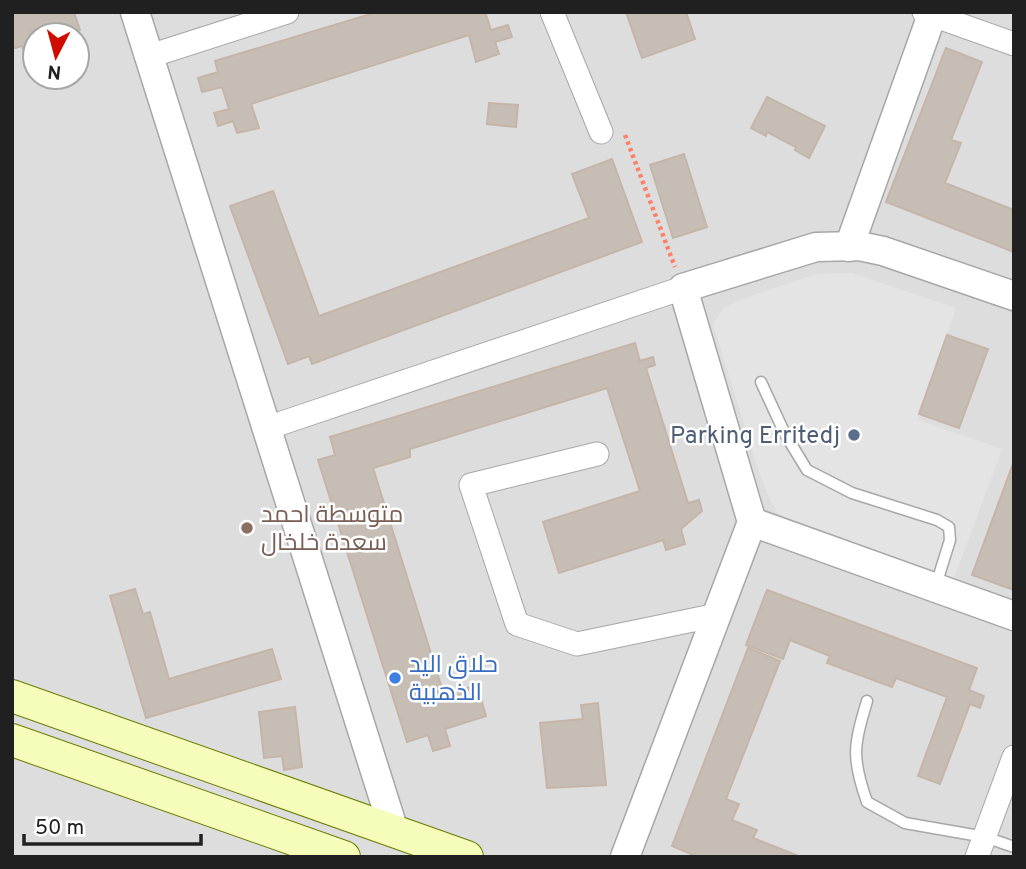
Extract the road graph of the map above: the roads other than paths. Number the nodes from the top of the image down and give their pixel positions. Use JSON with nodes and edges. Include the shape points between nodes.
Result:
{"nodes":[{"id":1,"x":135,"y":12,"type":"edge"},
{"id":2,"x":287,"y":12,"type":"edge"},
{"id":3,"x":552,"y":12,"type":"edge"},
{"id":4,"x":930,"y":13,"type":"edge"},
{"id":5,"x":1014,"y":44,"type":"edge"},
{"id":6,"x":150,"y":56,"type":"junction"},
{"id":7,"x":601,"y":132,"type":"road end"},
{"id":8,"x":849,"y":247,"type":"junction"},
{"id":9,"x":683,"y":288,"type":"junction"},
{"id":10,"x":1014,"y":296,"type":"edge"},
{"id":11,"x":761,"y":382,"type":"dead end"},
{"id":12,"x":267,"y":428,"type":"junction"},
{"id":13,"x":597,"y":454,"type":"dead end"},
{"id":14,"x":752,"y":522,"type":"junction"},
{"id":15,"x":935,"y":588,"type":"junction"},
{"id":16,"x":717,"y":615,"type":"junction"},
{"id":17,"x":1014,"y":616,"type":"edge"},
{"id":18,"x":12,"y":696,"type":"edge"},
{"id":19,"x":867,"y":701,"type":"dead end"},
{"id":20,"x":12,"y":740,"type":"edge"},
{"id":21,"x":1014,"y":757,"type":"edge"},
{"id":22,"x":394,"y":831,"type":"junction"},
{"id":23,"x":981,"y":847,"type":"edge"},
{"id":24,"x":1014,"y":847,"type":"edge"},
{"id":25,"x":344,"y":857,"type":"edge"},
{"id":26,"x":467,"y":857,"type":"edge"},
{"id":27,"x":625,"y":857,"type":"edge"}],
"edges":[{"from":1,"to":6,"type":"street"},
{"from":2,"to":6,"type":"street"},
{"from":3,"to":7,"type":"street"},
{"from":4,"to":5,"type":"street"},
{"from":4,"to":8,"type":"street"},
{"from":6,"to":12,"type":"street"},
{"from":8,"to":9,"type":"street","via":[[816,247]]},
{"from":8,"to":10,"type":"street","via":[[883,251]]},
{"from":9,"to":12,"type":"street"},
{"from":9,"to":14,"type":"street"},
{"from":11,"to":15,"type":"lane","via":[[807,470],[852,493],[949,527],[950,540]]},
{"from":12,"to":22,"type":"street"},
{"from":13,"to":16,"type":"street","via":[[471,485],[517,624],[577,644]]},
{"from":14,"to":15,"type":"street"},
{"from":14,"to":16,"type":"street"},
{"from":15,"to":17,"type":"street"},
{"from":16,"to":27,"type":"street"},
{"from":18,"to":22,"type":"main road"},
{"from":19,"to":23,"type":"lane","via":[[855,743],[867,802],[905,823]]},
{"from":20,"to":25,"type":"main road"},
{"from":21,"to":23,"type":"street"},
{"from":22,"to":26,"type":"main road"},
{"from":23,"to":24,"type":"lane"}]}
